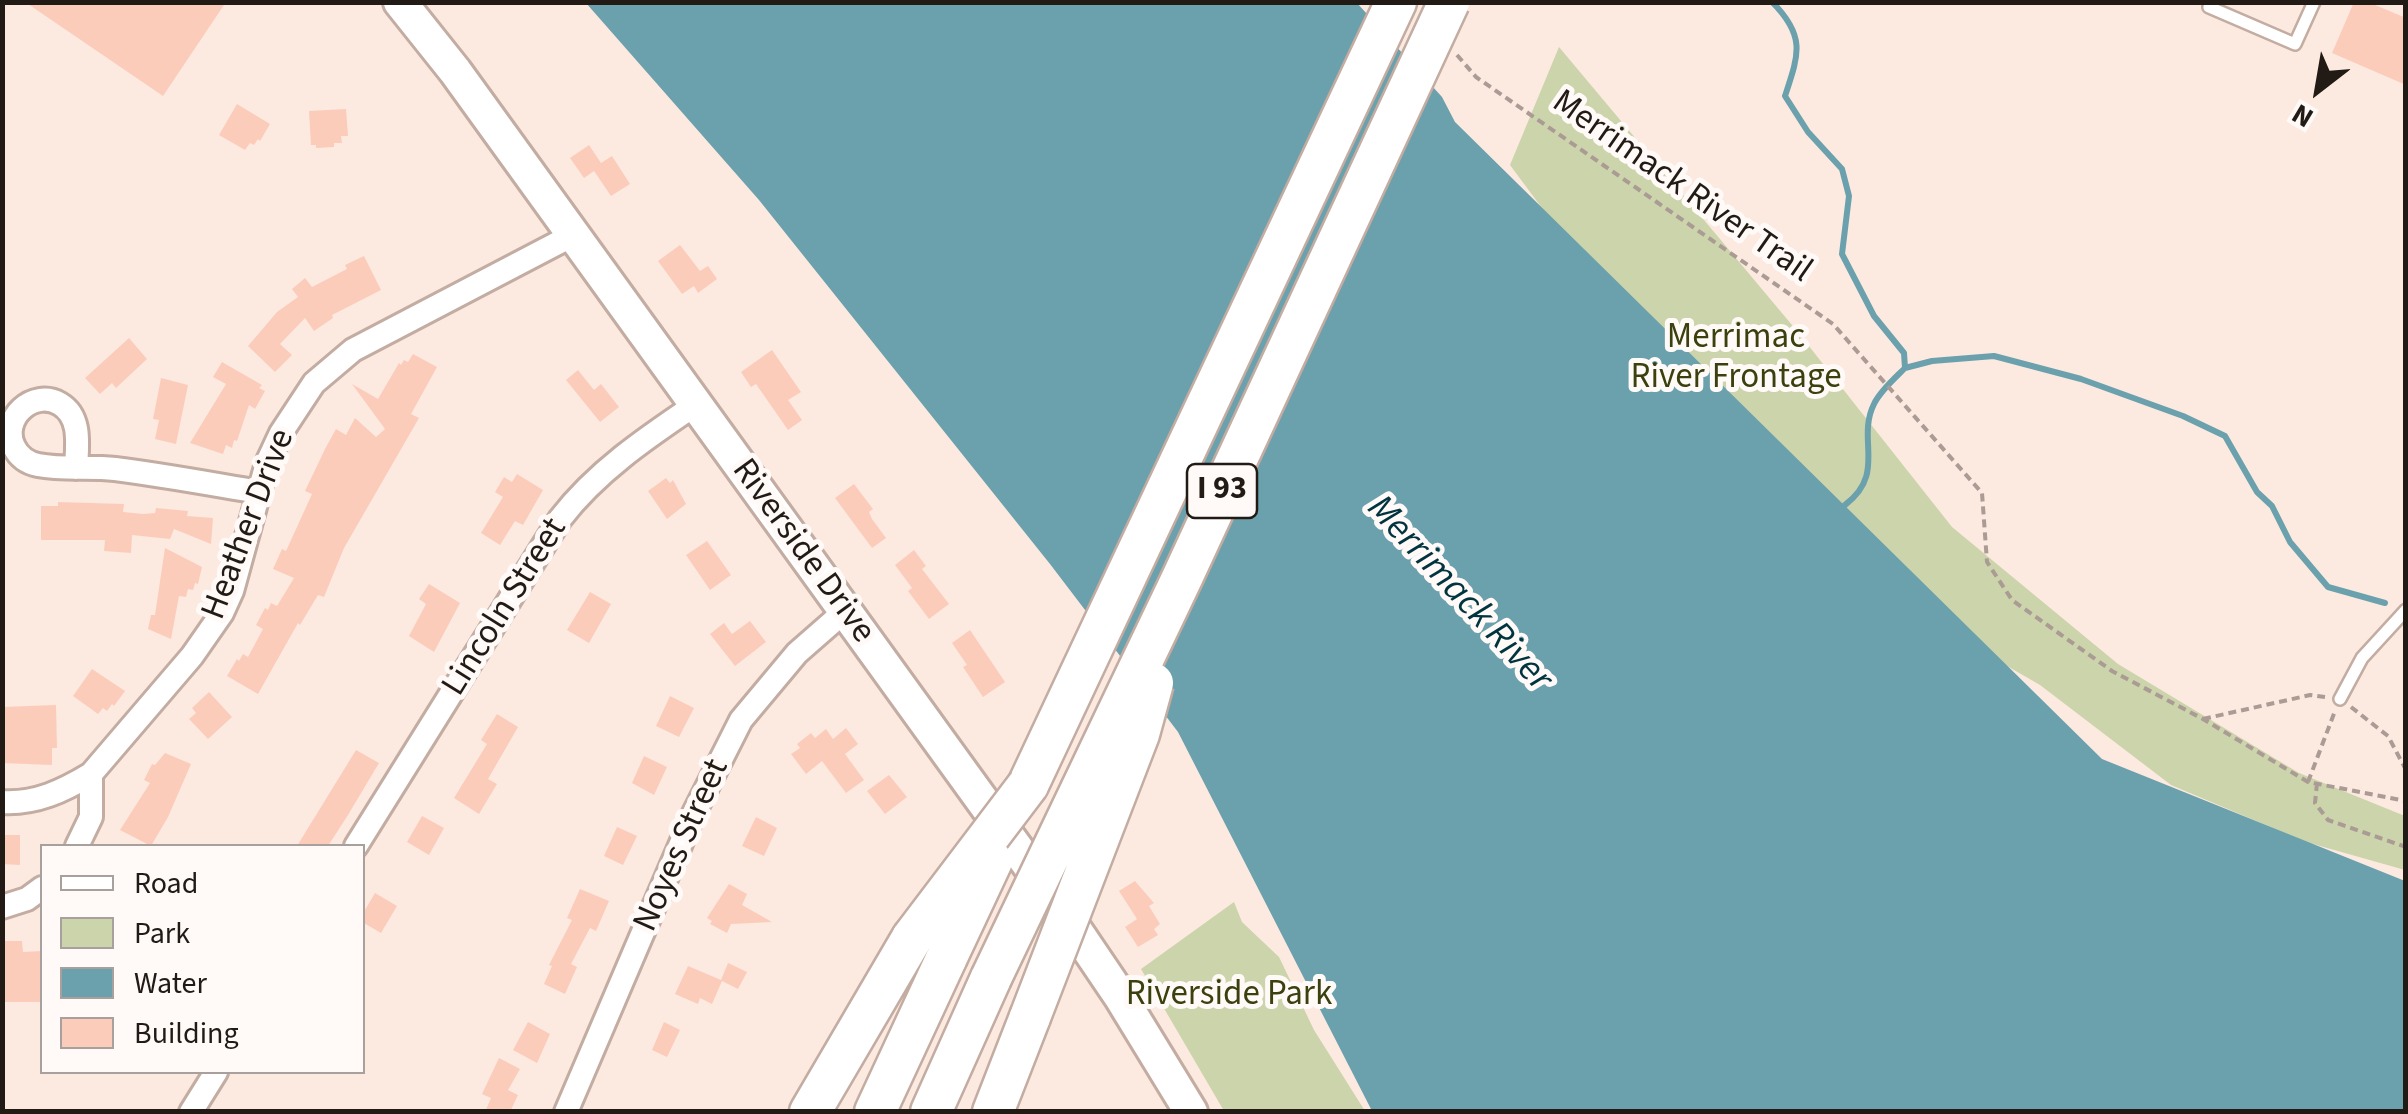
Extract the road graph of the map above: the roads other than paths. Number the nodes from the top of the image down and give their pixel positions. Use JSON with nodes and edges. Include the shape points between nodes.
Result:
{"nodes":[{"id":1,"x":400,"y":2,"type":"edge"},
{"id":2,"x":1396,"y":2,"type":"edge"},
{"id":3,"x":1449,"y":2,"type":"edge"},
{"id":4,"x":2210,"y":2,"type":"edge"},
{"id":5,"x":2314,"y":2,"type":"edge"},
{"id":6,"x":572,"y":235,"type":"junction"},
{"id":7,"x":694,"y":405,"type":"junction"},
{"id":8,"x":76,"y":468,"type":"dead end"},
{"id":9,"x":259,"y":492,"type":"junction"},
{"id":10,"x":1182,"y":578,"type":"junction"},
{"id":11,"x":2406,"y":610,"type":"edge"},
{"id":12,"x":845,"y":611,"type":"junction"},
{"id":13,"x":2340,"y":699,"type":"road end"},
{"id":14,"x":91,"y":774,"type":"junction"},
{"id":15,"x":2,"y":802,"type":"edge"},
{"id":16,"x":78,"y":844,"type":"edge"},
{"id":17,"x":357,"y":844,"type":"edge"},
{"id":18,"x":40,"y":889,"type":"edge"},
{"id":19,"x":2,"y":907,"type":"edge"},
{"id":20,"x":930,"y":948,"type":"junction"},
{"id":21,"x":215,"y":1074,"type":"edge"},
{"id":22,"x":191,"y":1112,"type":"edge"},
{"id":23,"x":566,"y":1112,"type":"edge"},
{"id":24,"x":810,"y":1112,"type":"edge"},
{"id":25,"x":875,"y":1112,"type":"edge"},
{"id":26,"x":931,"y":1112,"type":"edge"},
{"id":27,"x":994,"y":1112,"type":"edge"},
{"id":28,"x":1191,"y":1112,"type":"edge"}],
"edges":[{"from":1,"to":6,"type":"main road","name":"Riverside Drive"},
{"from":2,"to":20,"type":"highway","number":"I 93","bridge":true,"via":[[1028,786]]},
{"from":3,"to":10,"type":"highway","number":"I 93","bridge":true},
{"from":4,"to":5,"type":"lane","via":[[2208,7],[2295,44]]},
{"from":6,"to":7,"type":"main road","name":"Riverside Drive"},
{"from":6,"to":9,"type":"street","name":"Heather Drive","via":[[335,363],[281,433]]},
{"from":7,"to":12,"type":"main road","name":"Riverside Drive"},
{"from":7,"to":17,"type":"street","name":"Lincoln Street","via":[[580,492]]},
{"from":8,"to":9,"type":"street"},
{"from":9,"to":14,"type":"street","name":"Heather Drive","via":[[222,613]]},
{"from":10,"to":26,"type":"highway","number":"I 93","bridge":true},
{"from":10,"to":27,"type":"highway","bridge":true,"via":[[1139,734]]},
{"from":11,"to":13,"type":"lane","via":[[2362,658]]},
{"from":12,"to":23,"type":"street","name":"Noyes Street","via":[[797,653],[741,720],[694,813]]},
{"from":12,"to":28,"type":"main road","name":"Riverside Drive","via":[[1079,936]]},
{"from":14,"to":15,"type":"street","name":"Heather Drive","via":[[44,798]]},
{"from":14,"to":16,"type":"street","via":[[91,818]]},
{"from":18,"to":19,"type":"street"},
{"from":20,"to":24,"type":"highway"},
{"from":20,"to":25,"type":"highway"},
{"from":21,"to":22,"type":"street"}]}
